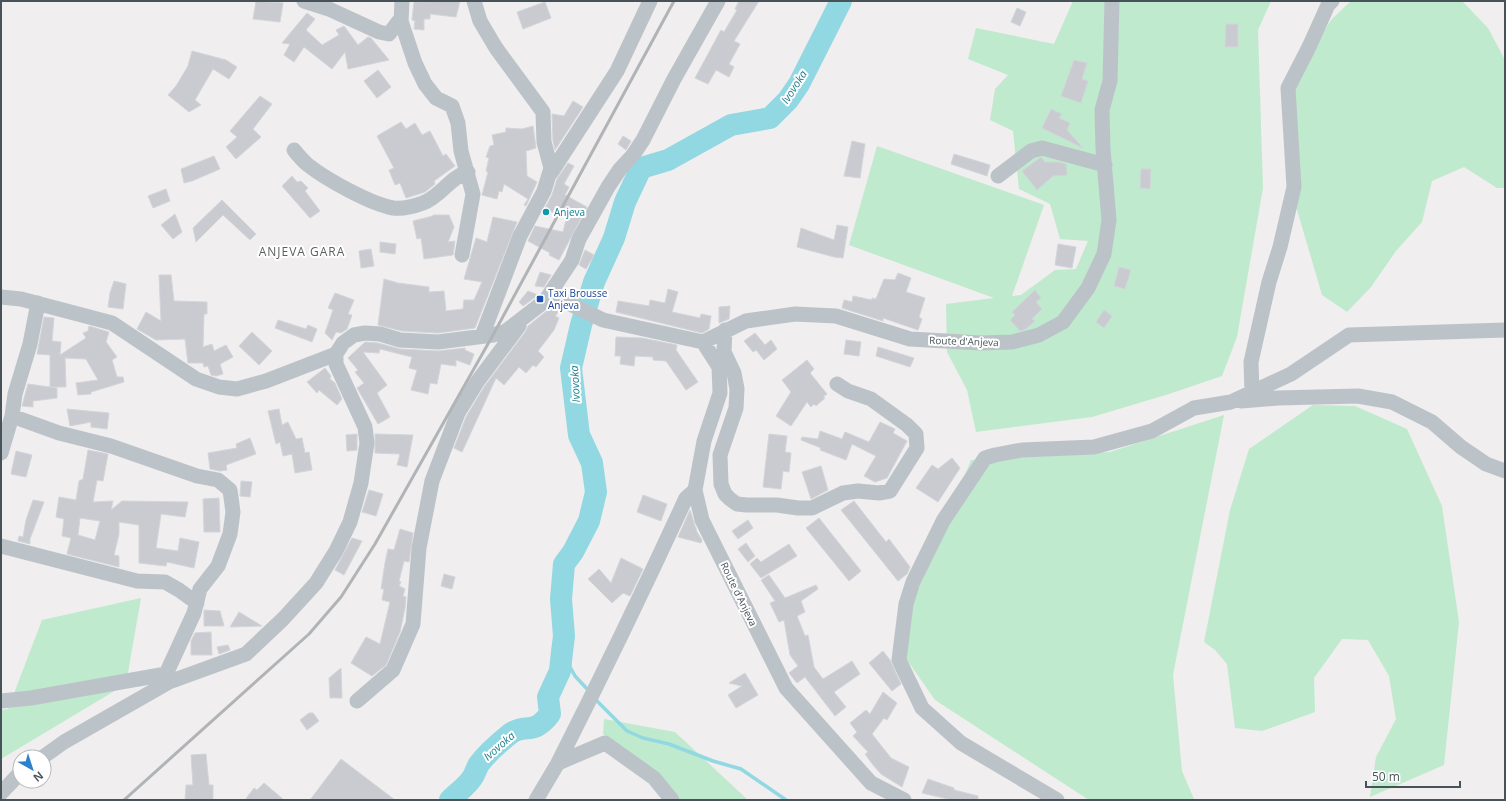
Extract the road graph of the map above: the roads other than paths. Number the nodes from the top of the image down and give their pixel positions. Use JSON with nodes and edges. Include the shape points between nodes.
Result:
{"nodes":[{"id":1,"x":304,"y":1,"type":"edge"},
{"id":2,"x":402,"y":1,"type":"edge"},
{"id":3,"x":474,"y":1,"type":"edge"},
{"id":4,"x":650,"y":1,"type":"edge"},
{"id":5,"x":718,"y":1,"type":"edge"},
{"id":6,"x":1112,"y":1,"type":"edge"},
{"id":7,"x":1332,"y":1,"type":"edge"},
{"id":8,"x":401,"y":21,"type":"junction"},
{"id":9,"x":294,"y":150,"type":"dead end"},
{"id":10,"x":1104,"y":165,"type":"junction"},
{"id":11,"x":468,"y":172,"type":"junction"},
{"id":12,"x":551,"y":174,"type":"junction"},
{"id":13,"x":998,"y":176,"type":"dead end"},
{"id":14,"x":462,"y":255,"type":"dead end"},
{"id":15,"x":1,"y":297,"type":"edge"},
{"id":16,"x":545,"y":301,"type":"junction"},
{"id":17,"x":38,"y":303,"type":"junction"},
{"id":18,"x":525,"y":317,"type":"junction"},
{"id":19,"x":725,"y":330,"type":"junction"},
{"id":20,"x":1505,"y":330,"type":"edge"},
{"id":21,"x":482,"y":336,"type":"junction"},
{"id":22,"x":703,"y":342,"type":"junction"},
{"id":23,"x":336,"y":354,"type":"junction"},
{"id":24,"x":837,"y":384,"type":"dead end"},
{"id":25,"x":1252,"y":392,"type":"junction"},
{"id":26,"x":1231,"y":402,"type":"junction"},
{"id":27,"x":12,"y":416,"type":"junction"},
{"id":28,"x":1,"y":453,"type":"edge"},
{"id":29,"x":1505,"y":471,"type":"edge"},
{"id":30,"x":695,"y":490,"type":"junction"},
{"id":31,"x":1,"y":546,"type":"edge"},
{"id":32,"x":197,"y":603,"type":"junction"},
{"id":33,"x":168,"y":678,"type":"junction"},
{"id":34,"x":1,"y":701,"type":"edge"},
{"id":35,"x":358,"y":701,"type":"dead end"},
{"id":36,"x":52,"y":750,"type":"edge"},
{"id":37,"x":558,"y":763,"type":"junction"},
{"id":38,"x":12,"y":781,"type":"edge"},
{"id":39,"x":1,"y":793,"type":"edge"},
{"id":40,"x":536,"y":800,"type":"edge"},
{"id":41,"x":672,"y":800,"type":"edge"},
{"id":42,"x":904,"y":800,"type":"edge"},
{"id":43,"x":1057,"y":800,"type":"edge"}],
"edges":[{"from":1,"to":8,"type":"street","via":[[329,9],[379,32],[389,34]]},
{"from":2,"to":8,"type":"street"},
{"from":3,"to":12,"type":"street","via":[[480,21],[496,48],[543,112],[544,142]]},
{"from":4,"to":12,"type":"street","via":[[617,71]]},
{"from":5,"to":16,"type":"street","via":[[643,140],[608,187],[580,239],[572,260]]},
{"from":6,"to":10,"type":"street","name":"Route d'Anjeva","via":[[1110,81],[1102,110]]},
{"from":7,"to":25,"type":"street","via":[[1288,88],[1294,186],[1251,362]]},
{"from":8,"to":11,"type":"street","via":[[425,84],[436,98],[452,106]]},
{"from":9,"to":11,"type":"street","via":[[308,165],[354,192],[394,208],[424,203],[438,194],[459,174]]},
{"from":10,"to":13,"type":"street","via":[[1042,148],[1031,151]]},
{"from":10,"to":19,"type":"street","name":"Route d'Anjeva","via":[[1109,220],[1104,254],[1088,288],[1062,322],[1039,335],[1012,342],[981,343],[910,339],[836,316],[794,314],[746,321]]},
{"from":11,"to":14,"type":"street","via":[[473,194]]},
{"from":12,"to":21,"type":"street","via":[[520,236]]},
{"from":15,"to":17,"type":"street"},
{"from":16,"to":18,"type":"street"},
{"from":16,"to":22,"type":"street","via":[[564,301],[603,320]]},
{"from":17,"to":23,"type":"street","via":[[112,323],[196,379],[219,387],[237,389],[266,381]]},
{"from":17,"to":27,"type":"street","via":[[30,344],[15,394]]},
{"from":18,"to":21,"type":"street","via":[[506,331]]},
{"from":18,"to":35,"type":"street","via":[[458,412],[432,481],[419,548],[413,624],[393,670]]},
{"from":19,"to":22,"type":"street","name":"Route d'Anjeva"},
{"from":19,"to":24,"type":"street","via":[[724,352],[734,373],[737,389],[736,408],[720,455],[719,470],[725,494],[737,504],[812,508],[843,493],[890,491],[917,448],[916,434],[871,399]]},
{"from":20,"to":25,"type":"street","via":[[1349,335],[1291,374]]},
{"from":21,"to":23,"type":"street","via":[[438,342],[400,340],[365,333],[354,335],[343,343]]},
{"from":22,"to":30,"type":"street","name":"Route d'Anjeva","via":[[719,366],[720,393],[704,441]]},
{"from":23,"to":33,"type":"street","via":[[336,364],[341,377],[365,427],[367,443],[361,483],[350,522],[336,551],[316,583],[246,654]]},
{"from":25,"to":26,"type":"street"},
{"from":26,"to":29,"type":"street","via":[[1358,396],[1392,402],[1432,422],[1486,464]]},
{"from":26,"to":43,"type":"street","via":[[1194,408],[1152,431],[1094,447],[1022,450],[985,458],[943,521],[913,582],[906,604],[899,660],[922,708],[961,743]]},
{"from":27,"to":28,"type":"street"},
{"from":27,"to":32,"type":"street","via":[[59,433],[111,446],[197,476],[218,480],[230,490],[233,512],[230,534],[218,566],[200,589]]},
{"from":30,"to":37,"type":"street","via":[[686,498],[598,685]]},
{"from":30,"to":42,"type":"street","name":"Route d'Anjeva","via":[[702,520],[786,688],[871,783]]},
{"from":31,"to":32,"type":"street","via":[[137,581],[165,582]]},
{"from":32,"to":33,"type":"street"},
{"from":33,"to":34,"type":"street"},
{"from":33,"to":36,"type":"street"},
{"from":37,"to":40,"type":"street"},
{"from":37,"to":41,"type":"street","via":[[605,743],[654,778]]},
{"from":38,"to":39,"type":"street"}]}
